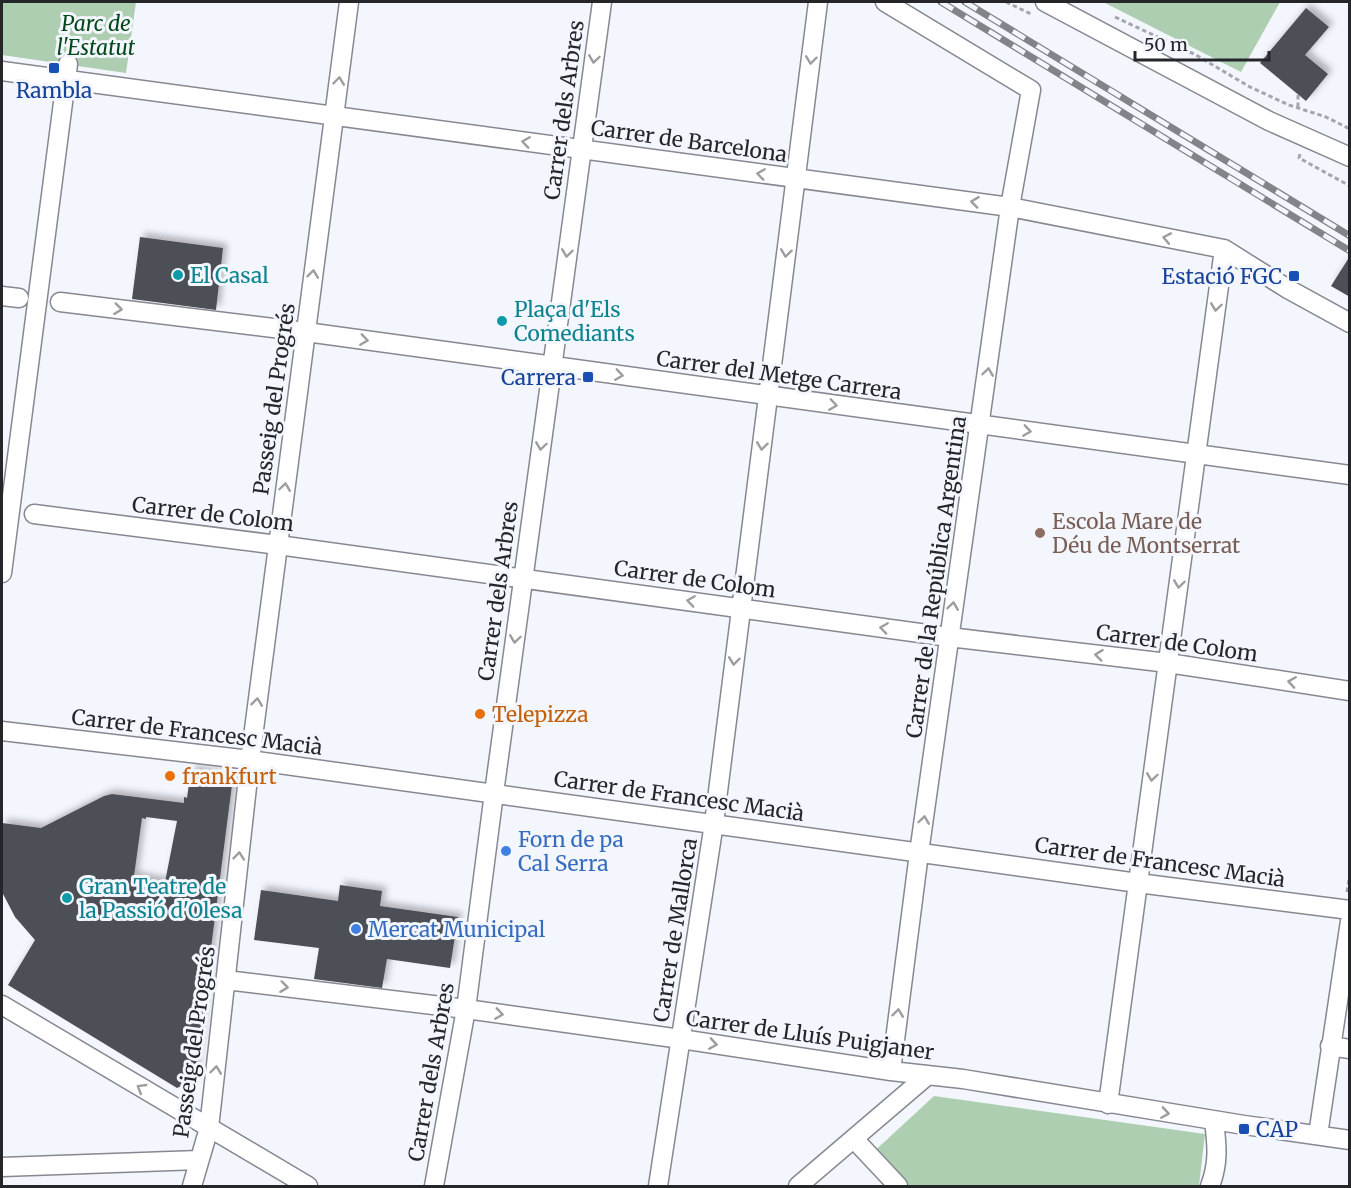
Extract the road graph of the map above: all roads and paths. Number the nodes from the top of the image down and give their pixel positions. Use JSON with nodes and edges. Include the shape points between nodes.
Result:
{"nodes":[{"id":1,"x":349,"y":2,"type":"edge"},
{"id":2,"x":602,"y":2,"type":"edge"},
{"id":3,"x":818,"y":2,"type":"edge"},
{"id":4,"x":885,"y":2,"type":"edge"},
{"id":5,"x":1045,"y":2,"type":"edge"},
{"id":6,"x":1109,"y":15,"type":"dead end"},
{"id":7,"x":2,"y":71,"type":"edge"},
{"id":8,"x":67,"y":72,"type":"junction"},
{"id":9,"x":1298,"y":95,"type":"dead end"},
{"id":10,"x":1298,"y":108,"type":"junction"},
{"id":11,"x":334,"y":115,"type":"junction"},
{"id":12,"x":1350,"y":129,"type":"edge"},
{"id":13,"x":581,"y":149,"type":"junction"},
{"id":14,"x":1350,"y":157,"type":"edge"},
{"id":15,"x":795,"y":179,"type":"junction"},
{"id":16,"x":1010,"y":207,"type":"junction"},
{"id":17,"x":1224,"y":249,"type":"junction"},
{"id":18,"x":60,"y":302,"type":"dead end"},
{"id":19,"x":1350,"y":323,"type":"edge"},
{"id":20,"x":306,"y":332,"type":"junction"},
{"id":21,"x":552,"y":366,"type":"junction"},
{"id":22,"x":768,"y":396,"type":"junction"},
{"id":23,"x":980,"y":425,"type":"junction"},
{"id":24,"x":1196,"y":455,"type":"junction"},
{"id":25,"x":1350,"y":475,"type":"edge"},
{"id":26,"x":34,"y":514,"type":"dead end"},
{"id":27,"x":278,"y":545,"type":"junction"},
{"id":28,"x":2,"y":573,"type":"edge"},
{"id":29,"x":523,"y":578,"type":"junction"},
{"id":30,"x":741,"y":608,"type":"junction"},
{"id":31,"x":949,"y":637,"type":"junction"},
{"id":32,"x":1168,"y":663,"type":"junction"},
{"id":33,"x":1350,"y":691,"type":"edge"},
{"id":34,"x":2,"y":731,"type":"edge"},
{"id":35,"x":250,"y":760,"type":"junction"},
{"id":36,"x":494,"y":793,"type":"junction"},
{"id":37,"x":714,"y":823,"type":"junction"},
{"id":38,"x":919,"y":853,"type":"junction"},
{"id":39,"x":1138,"y":883,"type":"junction"},
{"id":40,"x":1350,"y":910,"type":"edge"},
{"id":41,"x":1350,"y":921,"type":"edge"},
{"id":42,"x":226,"y":980,"type":"junction"},
{"id":43,"x":2,"y":1005,"type":"edge"},
{"id":44,"x":466,"y":1009,"type":"junction"},
{"id":45,"x":681,"y":1039,"type":"junction"},
{"id":46,"x":1330,"y":1046,"type":"junction"},
{"id":47,"x":1350,"y":1049,"type":"edge"},
{"id":48,"x":891,"y":1071,"type":"junction"},
{"id":49,"x":928,"y":1075,"type":"junction"},
{"id":50,"x":1108,"y":1104,"type":"junction"},
{"id":51,"x":1214,"y":1121,"type":"junction"},
{"id":52,"x":209,"y":1128,"type":"junction"},
{"id":53,"x":1318,"y":1135,"type":"junction"},
{"id":54,"x":854,"y":1139,"type":"junction"},
{"id":55,"x":1350,"y":1140,"type":"edge"},
{"id":56,"x":199,"y":1160,"type":"junction"},
{"id":57,"x":2,"y":1167,"type":"edge"},
{"id":58,"x":192,"y":1186,"type":"edge"},
{"id":59,"x":308,"y":1186,"type":"edge"},
{"id":60,"x":434,"y":1186,"type":"edge"},
{"id":61,"x":658,"y":1186,"type":"edge"},
{"id":62,"x":798,"y":1186,"type":"edge"},
{"id":63,"x":897,"y":1186,"type":"edge"},
{"id":64,"x":1209,"y":1186,"type":"edge"}],
"edges":[{"from":11,"to":1,"type":"street","name":"Passeig del Progrés","one_way":true},
{"from":2,"to":13,"type":"street","name":"Carrer dels Arbres","one_way":true},
{"from":3,"to":15,"type":"street","name":"Carrer de Mallorca","one_way":true},
{"from":4,"to":16,"type":"street","name":"Carrer de la República Argentina","via":[[1031,90]]},
{"from":5,"to":14,"type":"street","via":[[1269,121]]},
{"from":6,"to":10,"type":"path"},
{"from":7,"to":8,"type":"street","name":"Carrer de Barcelona"},
{"from":8,"to":11,"type":"street","name":"Carrer de Barcelona"},
{"from":8,"to":28,"type":"street"},
{"from":9,"to":10,"type":"path"},
{"from":10,"to":12,"type":"path"},
{"from":13,"to":11,"type":"street","name":"Carrer de Barcelona","one_way":true},
{"from":20,"to":11,"type":"street","name":"Passeig del Progrés","one_way":true},
{"from":15,"to":13,"type":"street","name":"Carrer de Barcelona","one_way":true},
{"from":13,"to":21,"type":"street","name":"Carrer dels Arbres","one_way":true},
{"from":16,"to":15,"type":"street","name":"Carrer de Barcelona","one_way":true},
{"from":15,"to":22,"type":"street","name":"Carrer de Mallorca","one_way":true},
{"from":17,"to":16,"type":"street","name":"Carrer de Barcelona","one_way":true},
{"from":23,"to":16,"type":"street","name":"Carrer de la República Argentina","one_way":true},
{"from":17,"to":19,"type":"street","name":"Carrer de Barcelona"},
{"from":17,"to":24,"type":"street","one_way":true},
{"from":18,"to":20,"type":"street","name":"Carrer del Metge Carrera","one_way":true},
{"from":20,"to":21,"type":"street","name":"Carrer del Metge Carrera","one_way":true},
{"from":27,"to":20,"type":"street","name":"Passeig del Progrés","one_way":true},
{"from":21,"to":22,"type":"street","name":"Carrer del Metge Carrera","one_way":true},
{"from":21,"to":29,"type":"street","name":"Carrer dels Arbres","one_way":true},
{"from":22,"to":23,"type":"street","name":"Carrer del Metge Carrera","one_way":true},
{"from":22,"to":30,"type":"street","name":"Carrer de Mallorca","one_way":true},
{"from":23,"to":24,"type":"street","name":"Carrer del Metge Carrera","one_way":true},
{"from":31,"to":23,"type":"street","name":"Carrer de la República Argentina","one_way":true},
{"from":24,"to":25,"type":"street","name":"Carrer del Metge Carrera"},
{"from":24,"to":32,"type":"street","one_way":true},
{"from":26,"to":27,"type":"street","name":"Carrer de Colom"},
{"from":27,"to":29,"type":"street","name":"Carrer de Colom"},
{"from":35,"to":27,"type":"street","name":"Passeig del Progrés","one_way":true},
{"from":30,"to":29,"type":"street","name":"Carrer de Colom","one_way":true},
{"from":29,"to":36,"type":"street","name":"Carrer dels Arbres","one_way":true},
{"from":31,"to":30,"type":"street","name":"Carrer de Colom","one_way":true},
{"from":30,"to":37,"type":"street","name":"Carrer de Mallorca","one_way":true},
{"from":32,"to":31,"type":"street","name":"Carrer de Colom","one_way":true},
{"from":38,"to":31,"type":"street","name":"Carrer de la República Argentina","one_way":true},
{"from":33,"to":32,"type":"street","name":"Carrer de Colom","one_way":true},
{"from":32,"to":39,"type":"street","one_way":true},
{"from":34,"to":35,"type":"street","name":"Carrer de Francesc Macià"},
{"from":35,"to":36,"type":"street","name":"Carrer de Francesc Macià"},
{"from":42,"to":35,"type":"street","name":"Passeig del Progrés","one_way":true},
{"from":36,"to":37,"type":"street","name":"Carrer de Francesc Macià"},
{"from":36,"to":44,"type":"street","name":"Carrer dels Arbres"},
{"from":37,"to":38,"type":"street","name":"Carrer de Francesc Macià"},
{"from":37,"to":45,"type":"street","name":"Carrer de Mallorca"},
{"from":38,"to":39,"type":"street","name":"Carrer de Francesc Macià"},
{"from":48,"to":38,"type":"street","name":"Carrer de la República Argentina","one_way":true},
{"from":39,"to":40,"type":"street","name":"Carrer de Francesc Macià"},
{"from":39,"to":50,"type":"street"},
{"from":41,"to":46,"type":"street"},
{"from":42,"to":44,"type":"street","name":"Carrer de Lluís Puigjaner","one_way":true},
{"from":52,"to":42,"type":"street","name":"Passeig del Progrés","one_way":true},
{"from":52,"to":43,"type":"street","one_way":true},
{"from":44,"to":45,"type":"street","name":"Carrer de Lluís Puigjaner","one_way":true},
{"from":44,"to":60,"type":"street","name":"Carrer dels Arbres"},
{"from":45,"to":48,"type":"street","name":"Carrer de Lluís Puigjaner","one_way":true},
{"from":45,"to":61,"type":"street","name":"Carrer de Mallorca"},
{"from":46,"to":47,"type":"street"},
{"from":46,"to":53,"type":"street"},
{"from":48,"to":49,"type":"street","name":"Carrer de Lluís Puigjaner"},
{"from":49,"to":50,"type":"street","name":"Carrer de Lluís Puigjaner"},
{"from":49,"to":54,"type":"street"},
{"from":50,"to":51,"type":"street","name":"Carrer de Lluís Puigjaner","one_way":true},
{"from":51,"to":53,"type":"street","name":"Carrer de Lluís Puigjaner"},
{"from":51,"to":64,"type":"street","via":[[1218,1153]]},
{"from":52,"to":56,"type":"street","name":"Passeig del Progrés"},
{"from":52,"to":59,"type":"street"},
{"from":53,"to":55,"type":"street","name":"Carrer de Lluís Puigjaner"},
{"from":54,"to":62,"type":"street"},
{"from":54,"to":63,"type":"street"},
{"from":56,"to":57,"type":"street"},
{"from":56,"to":58,"type":"street","name":"Passeig del Progrés"}]}
